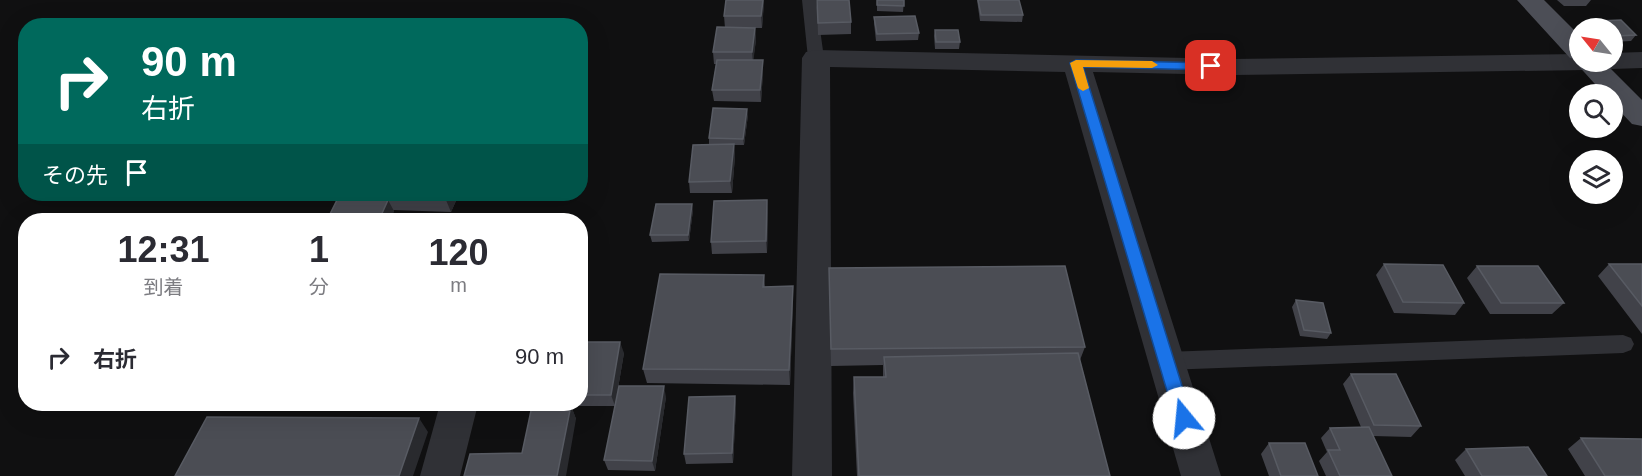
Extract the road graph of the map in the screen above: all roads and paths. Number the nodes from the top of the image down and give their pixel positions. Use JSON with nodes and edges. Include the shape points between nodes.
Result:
{"nodes":[{"id":1,"x":809,"y":0,"type":"edge"},
{"id":2,"x":1530,"y":0,"type":"edge"},
{"id":3,"x":1569,"y":41,"type":"edge"},
{"id":4,"x":816,"y":58,"type":"junction"},
{"id":5,"x":1642,"y":60,"type":"edge"},
{"id":6,"x":1623,"y":61,"type":"edge"},
{"id":7,"x":1569,"y":62,"type":"edge"},
{"id":8,"x":1076,"y":63,"type":"junction"},
{"id":9,"x":1597,"y":72,"type":"edge"},
{"id":10,"x":1642,"y":117,"type":"edge"},
{"id":11,"x":1623,"y":344,"type":"dead end"},
{"id":12,"x":1166,"y":361,"type":"junction"},
{"id":13,"x":457,"y":411,"type":"edge"},
{"id":14,"x":440,"y":476,"type":"edge"},
{"id":15,"x":812,"y":476,"type":"edge"},
{"id":16,"x":1201,"y":476,"type":"edge"}],
"edges":[{"from":1,"to":4,"type":"lane"},
{"from":2,"to":3,"type":"main road"},
{"from":4,"to":8,"type":"street"},
{"from":4,"to":15,"type":"street"},
{"from":5,"to":6,"type":"street"},
{"from":7,"to":8,"type":"street","via":[[1234,67]]},
{"from":8,"to":12,"type":"street"},
{"from":9,"to":10,"type":"main road"},
{"from":11,"to":12,"type":"lane"},
{"from":12,"to":16,"type":"street"},
{"from":13,"to":14,"type":"street"}]}
